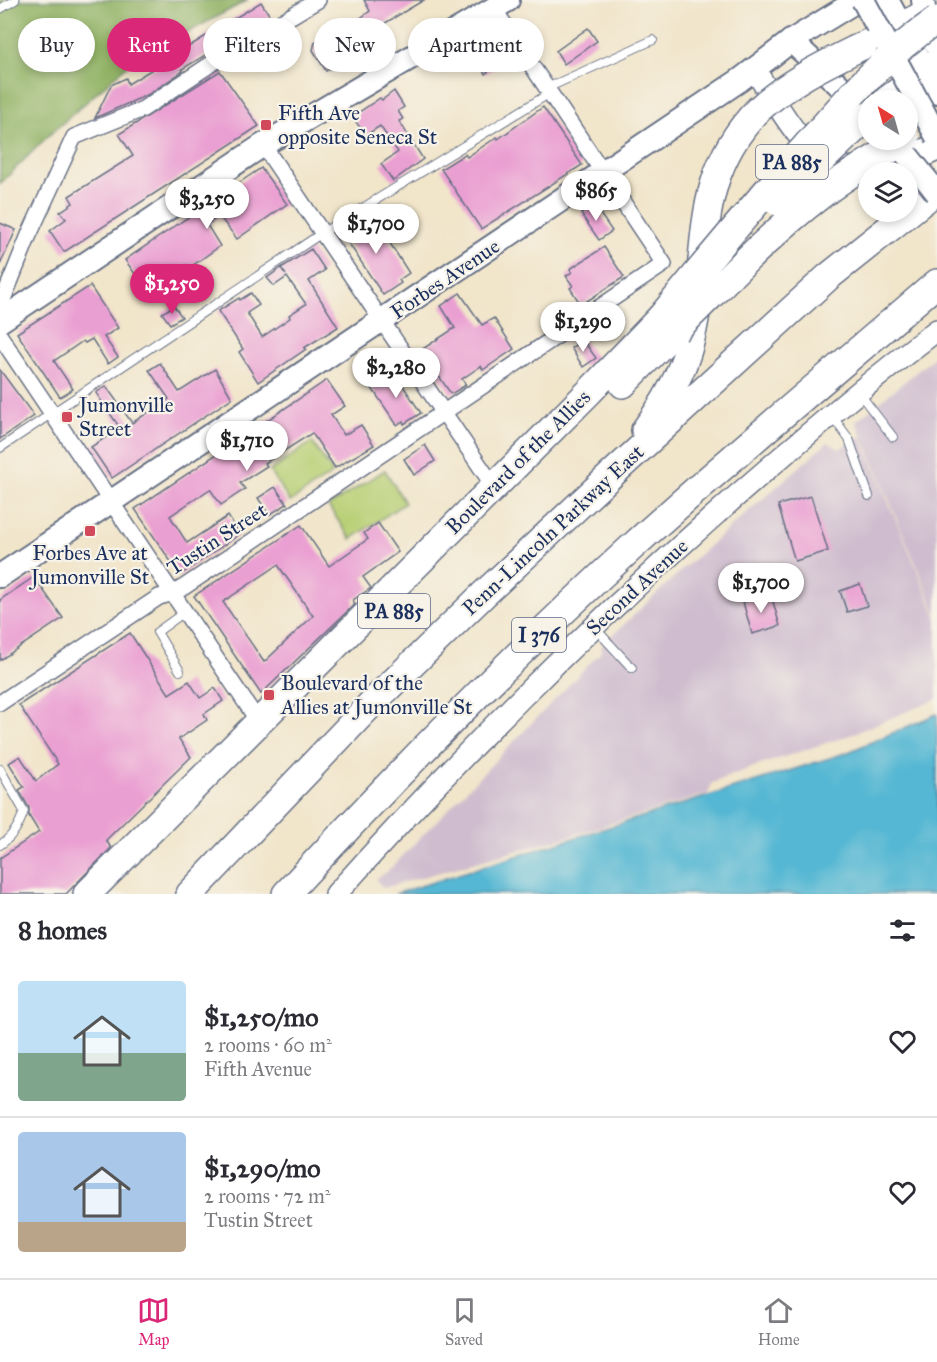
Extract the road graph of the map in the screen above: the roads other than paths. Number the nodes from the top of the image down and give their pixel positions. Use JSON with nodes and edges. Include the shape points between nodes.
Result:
{"nodes":[{"id":1,"x":15,"y":0,"type":"edge"},
{"id":2,"x":318,"y":0,"type":"edge"},
{"id":3,"x":858,"y":0,"type":"edge"},
{"id":4,"x":863,"y":0,"type":"edge"},
{"id":5,"x":887,"y":0,"type":"edge"},
{"id":6,"x":923,"y":0,"type":"edge"},
{"id":7,"x":501,"y":5,"type":"edge"},
{"id":8,"x":0,"y":9,"type":"edge"},
{"id":9,"x":935,"y":27,"type":"edge"},
{"id":10,"x":653,"y":40,"type":"dead end"},
{"id":11,"x":791,"y":41,"type":"junction"},
{"id":12,"x":937,"y":63,"type":"edge"},
{"id":13,"x":755,"y":70,"type":"junction"},
{"id":14,"x":548,"y":90,"type":"junction"},
{"id":15,"x":900,"y":90,"type":"edge"},
{"id":16,"x":937,"y":92,"type":"edge"},
{"id":17,"x":858,"y":104,"type":"edge"},
{"id":18,"x":937,"y":123,"type":"edge"},
{"id":19,"x":858,"y":124,"type":"edge"},
{"id":20,"x":937,"y":128,"type":"edge"},
{"id":21,"x":918,"y":133,"type":"edge"},
{"id":22,"x":937,"y":137,"type":"edge"},
{"id":23,"x":263,"y":145,"type":"junction"},
{"id":24,"x":937,"y":147,"type":"edge"},
{"id":25,"x":889,"y":150,"type":"edge"},
{"id":26,"x":904,"y":150,"type":"edge"},
{"id":27,"x":903,"y":162,"type":"edge"},
{"id":28,"x":603,"y":172,"type":"junction"},
{"id":29,"x":858,"y":184,"type":"edge"},
{"id":30,"x":937,"y":191,"type":"edge"},
{"id":31,"x":322,"y":233,"type":"junction"},
{"id":32,"x":751,"y":256,"type":"junction"},
{"id":33,"x":937,"y":284,"type":"edge"},
{"id":34,"x":937,"y":299,"type":"edge"},
{"id":35,"x":0,"y":307,"type":"edge"},
{"id":36,"x":0,"y":321,"type":"edge"},
{"id":37,"x":382,"y":321,"type":"junction"},
{"id":38,"x":669,"y":324,"type":"junction"},
{"id":39,"x":937,"y":330,"type":"edge"},
{"id":40,"x":0,"y":336,"type":"edge"},
{"id":41,"x":858,"y":392,"type":"junction"},
{"id":42,"x":808,"y":394,"type":"junction"},
{"id":43,"x":52,"y":413,"type":"junction"},
{"id":44,"x":444,"y":413,"type":"junction"},
{"id":45,"x":831,"y":414,"type":"junction"},
{"id":46,"x":893,"y":437,"type":"dead end"},
{"id":47,"x":0,"y":448,"type":"edge"},
{"id":48,"x":610,"y":476,"type":"junction"},
{"id":49,"x":488,"y":478,"type":"dead end"},
{"id":50,"x":869,"y":496,"type":"dead end"},
{"id":51,"x":112,"y":502,"type":"junction"},
{"id":52,"x":0,"y":576,"type":"edge"},
{"id":53,"x":174,"y":593,"type":"junction"},
{"id":54,"x":186,"y":611,"type":"junction"},
{"id":55,"x":594,"y":627,"type":"junction"},
{"id":56,"x":632,"y":668,"type":"dead end"},
{"id":57,"x":180,"y":671,"type":"dead end"},
{"id":58,"x":0,"y":703,"type":"edge"},
{"id":59,"x":258,"y":721,"type":"junction"},
{"id":60,"x":0,"y":770,"type":"edge"},
{"id":61,"x":0,"y":845,"type":"edge"},
{"id":62,"x":87,"y":894,"type":"edge"},
{"id":63,"x":113,"y":894,"type":"edge"},
{"id":64,"x":190,"y":894,"type":"edge"},
{"id":65,"x":286,"y":894,"type":"edge"},
{"id":66,"x":336,"y":894,"type":"edge"}],
"edges":[{"from":1,"to":8,"type":"lane"},
{"from":2,"to":35,"type":"street","via":[[143,109],[74,137]]},
{"from":3,"to":11,"type":"main road","name":"Forbes Avenue"},
{"from":4,"to":22,"type":"main road","bridge":true},
{"from":5,"to":16,"type":"main road"},
{"from":6,"to":9,"type":"main road","via":[[924,14]]},
{"from":7,"to":14,"type":"street"},
{"from":7,"to":23,"type":"main road"},
{"from":9,"to":38,"type":"highway","name":"Boulevard of the Allies","number":"PA 885","bridge":true,"via":[[896,50],[855,90],[755,204]]},
{"from":9,"to":48,"type":"highway","bridge":true,"via":[[803,76],[758,110],[730,144],[706,214],[694,319],[682,366],[659,409]]},
{"from":10,"to":14,"type":"lane"},
{"from":11,"to":13,"type":"main road","name":"Forbes Avenue"},
{"from":11,"to":17,"type":"main road"},
{"from":12,"to":15,"type":"highway"},
{"from":13,"to":20,"type":"main road","via":[[806,145],[830,165],[849,168],[869,163]]},
{"from":13,"to":28,"type":"main road","name":"Forbes Avenue"},
{"from":14,"to":28,"type":"street"},
{"from":14,"to":31,"type":"lane"},
{"from":18,"to":21,"type":"highway","name":"Boulevard of the Allies","number":"PA 885"},
{"from":19,"to":38,"type":"highway","bridge":true},
{"from":23,"to":31,"type":"street"},
{"from":23,"to":36,"type":"main road"},
{"from":24,"to":27,"type":"highway"},
{"from":25,"to":32,"type":"highway","name":"Boulevard of the Allies","number":"PA 885","bridge":true,"via":[[821,195]]},
{"from":26,"to":30,"type":"main road","bridge":true},
{"from":28,"to":37,"type":"main road","name":"Forbes Avenue"},
{"from":28,"to":44,"type":"street","name":"Tustin Street","via":[[664,264]]},
{"from":29,"to":32,"type":"highway","bridge":true},
{"from":30,"to":48,"type":"highway","name":"Penn-Lincoln Parkway East","via":[[828,277]]},
{"from":31,"to":37,"type":"street"},
{"from":31,"to":43,"type":"lane"},
{"from":32,"to":38,"type":"highway","name":"Boulevard of the Allies","number":"PA 885","bridge":true},
{"from":33,"to":42,"type":"highway","number":"I 376"},
{"from":34,"to":42,"type":"highway"},
{"from":37,"to":44,"type":"street"},
{"from":37,"to":51,"type":"main road","name":"Forbes Avenue"},
{"from":38,"to":59,"type":"highway","name":"Boulevard of the Allies","number":"PA 885","via":[[590,392]]},
{"from":38,"to":63,"type":"highway","name":"Boulevard of the Allies","number":"PA 885"},
{"from":39,"to":41,"type":"main road","name":"Second Avenue"},
{"from":40,"to":43,"type":"street"},
{"from":41,"to":45,"type":"main road","name":"Second Avenue"},
{"from":41,"to":46,"type":"lane"},
{"from":42,"to":65,"type":"highway","number":"I 376","via":[[688,497],[515,657]]},
{"from":43,"to":47,"type":"lane"},
{"from":43,"to":51,"type":"street"},
{"from":44,"to":49,"type":"street"},
{"from":44,"to":53,"type":"street","name":"Tustin Street"},
{"from":45,"to":50,"type":"lane","via":[[849,439]]},
{"from":45,"to":55,"type":"main road","name":"Second Avenue","via":[[688,538]]},
{"from":48,"to":64,"type":"highway","name":"Penn-Lincoln Parkway East","via":[[370,705]]},
{"from":51,"to":52,"type":"main road","name":"Forbes Avenue"},
{"from":51,"to":53,"type":"street"},
{"from":53,"to":54,"type":"street"},
{"from":53,"to":58,"type":"street","name":"Tustin Street","via":[[159,597]]},
{"from":54,"to":57,"type":"lane","via":[[157,632]]},
{"from":54,"to":59,"type":"street"},
{"from":55,"to":56,"type":"lane"},
{"from":55,"to":66,"type":"main road","name":"Second Avenue","via":[[482,737]]},
{"from":59,"to":62,"type":"highway","name":"Boulevard of the Allies","number":"PA 885"},
{"from":60,"to":61,"type":"lane","via":[[24,811],[9,839]]}]}
